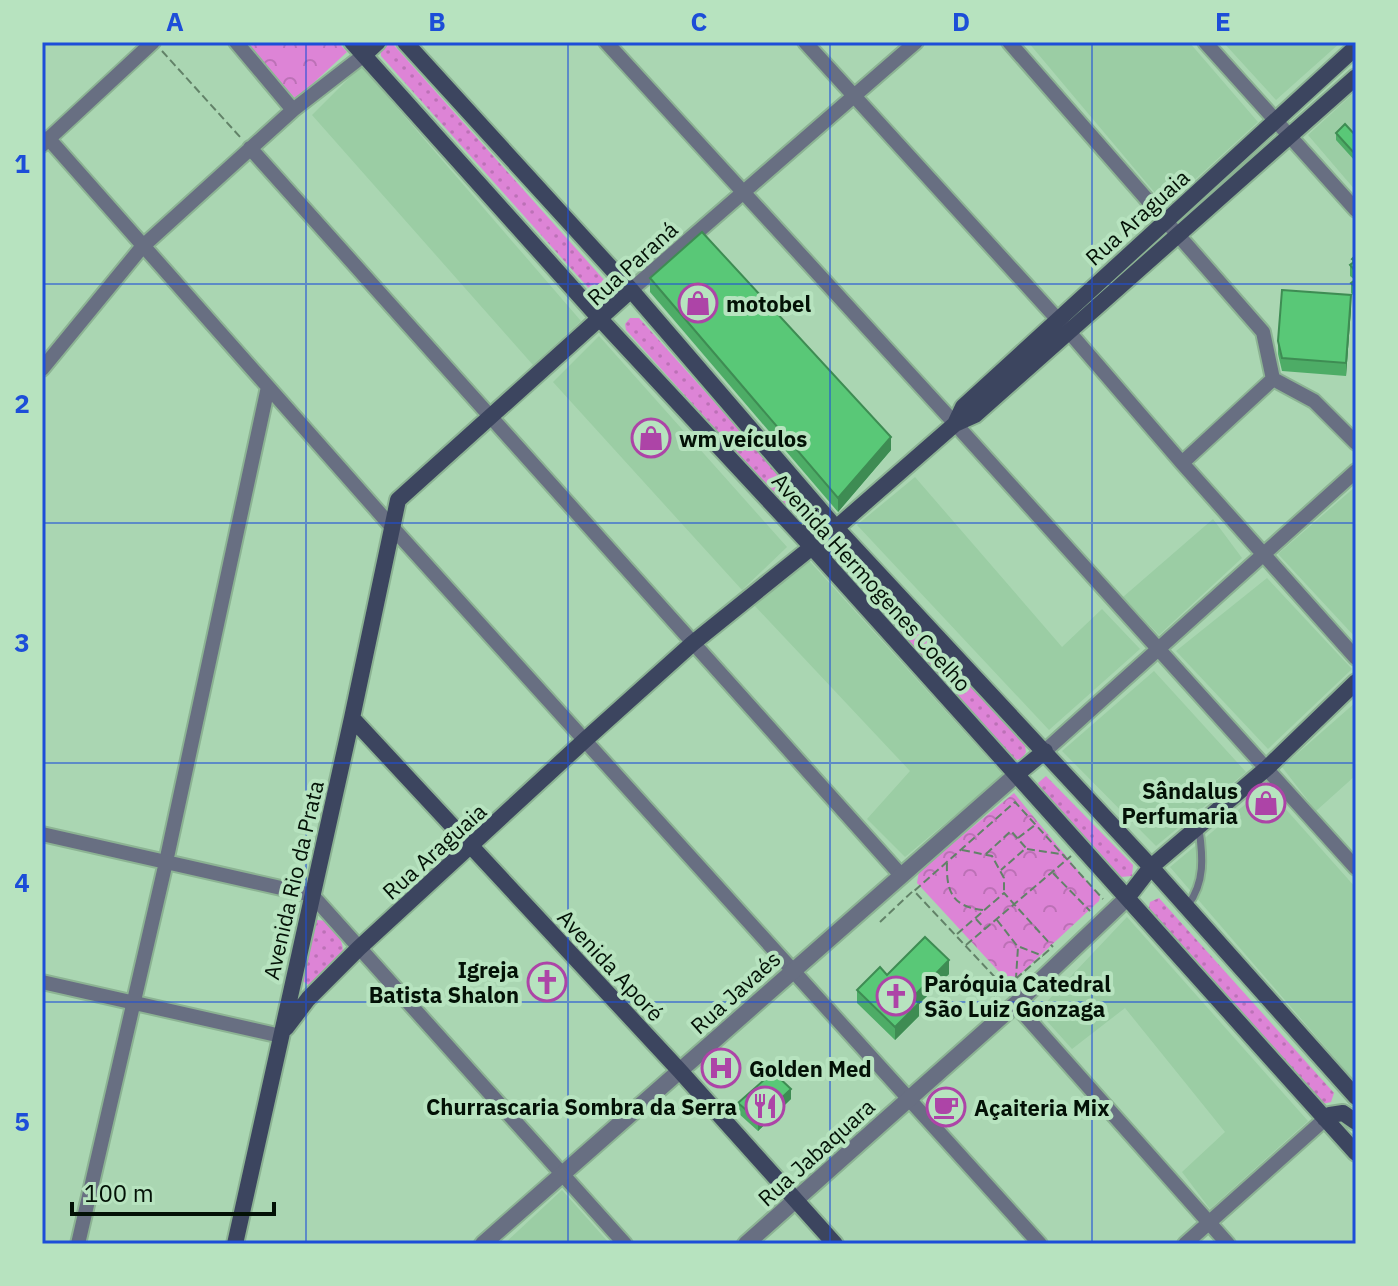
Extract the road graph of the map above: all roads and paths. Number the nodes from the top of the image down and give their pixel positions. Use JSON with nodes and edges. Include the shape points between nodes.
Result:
{"nodes":[{"id":1,"x":153,"y":42,"type":"edge"},
{"id":2,"x":236,"y":42,"type":"edge"},
{"id":3,"x":378,"y":42,"type":"edge"},
{"id":4,"x":405,"y":42,"type":"edge"},
{"id":5,"x":606,"y":42,"type":"edge"},
{"id":6,"x":805,"y":42,"type":"edge"},
{"id":7,"x":916,"y":42,"type":"edge"},
{"id":8,"x":1009,"y":42,"type":"edge"},
{"id":9,"x":1205,"y":42,"type":"edge"},
{"id":10,"x":1356,"y":47,"type":"edge"},
{"id":11,"x":358,"y":48,"type":"edge"},
{"id":12,"x":1356,"y":77,"type":"edge"},
{"id":13,"x":854,"y":97,"type":"junction"},
{"id":14,"x":293,"y":110,"type":"junction"},
{"id":15,"x":1277,"y":121,"type":"junction"},
{"id":16,"x":1292,"y":136,"type":"junction"},
{"id":17,"x":45,"y":142,"type":"edge"},
{"id":18,"x":250,"y":148,"type":"junction"},
{"id":19,"x":743,"y":195,"type":"junction"},
{"id":20,"x":1356,"y":210,"type":"edge"},
{"id":21,"x":1166,"y":220,"type":"junction"},
{"id":22,"x":1178,"y":234,"type":"junction"},
{"id":23,"x":142,"y":247,"type":"junction"},
{"id":24,"x":631,"y":290,"type":"junction"},
{"id":25,"x":1058,"y":318,"type":"junction"},
{"id":26,"x":601,"y":320,"type":"junction"},
{"id":27,"x":1070,"y":333,"type":"junction"},
{"id":28,"x":42,"y":369,"type":"edge"},
{"id":29,"x":1273,"y":379,"type":"junction"},
{"id":30,"x":268,"y":387,"type":"junction"},
{"id":31,"x":490,"y":418,"type":"junction"},
{"id":32,"x":955,"y":424,"type":"junction"},
{"id":33,"x":1356,"y":443,"type":"edge"},
{"id":34,"x":1182,"y":463,"type":"junction"},
{"id":35,"x":1356,"y":471,"type":"edge"},
{"id":36,"x":391,"y":526,"type":"junction"},
{"id":37,"x":836,"y":528,"type":"junction"},
{"id":38,"x":812,"y":547,"type":"junction"},
{"id":39,"x":1263,"y":554,"type":"junction"},
{"id":40,"x":693,"y":643,"type":"junction"},
{"id":41,"x":1157,"y":650,"type":"junction"},
{"id":42,"x":1356,"y":658,"type":"edge"},
{"id":43,"x":1356,"y":682,"type":"edge"},
{"id":44,"x":352,"y":718,"type":"junction"},
{"id":45,"x":585,"y":740,"type":"junction"},
{"id":46,"x":1045,"y":751,"type":"junction"},
{"id":47,"x":1267,"y":768,"type":"junction"},
{"id":48,"x":1017,"y":774,"type":"junction"},
{"id":49,"x":1036,"y":825,"type":"junction"},
{"id":50,"x":1198,"y":826,"type":"junction"},
{"id":51,"x":42,"y":834,"type":"edge"},
{"id":52,"x":1018,"y":839,"type":"junction"},
{"id":53,"x":472,"y":847,"type":"junction"},
{"id":54,"x":1026,"y":848,"type":"junction"},
{"id":55,"x":960,"y":850,"type":"junction"},
{"id":56,"x":986,"y":854,"type":"junction"},
{"id":57,"x":1062,"y":855,"type":"junction"},
{"id":58,"x":1067,"y":860,"type":"junction"},
{"id":59,"x":947,"y":861,"type":"junction"},
{"id":60,"x":166,"y":862,"type":"junction"},
{"id":61,"x":1151,"y":867,"type":"junction"},
{"id":62,"x":1356,"y":868,"type":"edge"},
{"id":63,"x":1001,"y":870,"type":"junction"},
{"id":64,"x":1052,"y":872,"type":"junction"},
{"id":65,"x":900,"y":874,"type":"junction"},
{"id":66,"x":914,"y":891,"type":"junction"},
{"id":67,"x":1004,"y":893,"type":"junction"},
{"id":68,"x":312,"y":895,"type":"junction"},
{"id":69,"x":1127,"y":898,"type":"junction"},
{"id":70,"x":1105,"y":902,"type":"dead end"},
{"id":71,"x":1014,"y":904,"type":"junction"},
{"id":72,"x":1187,"y":907,"type":"junction"},
{"id":73,"x":1099,"y":908,"type":"dead end"},
{"id":74,"x":984,"y":910,"type":"junction"},
{"id":75,"x":975,"y":918,"type":"junction"},
{"id":76,"x":997,"y":919,"type":"junction"},
{"id":77,"x":880,"y":922,"type":"dead end"},
{"id":78,"x":985,"y":929,"type":"junction"},
{"id":79,"x":956,"y":935,"type":"junction"},
{"id":80,"x":965,"y":946,"type":"junction"},
{"id":81,"x":1018,"y":947,"type":"junction"},
{"id":82,"x":359,"y":948,"type":"junction"},
{"id":83,"x":1043,"y":956,"type":"junction"},
{"id":84,"x":792,"y":970,"type":"junction"},
{"id":85,"x":1016,"y":978,"type":"junction"},
{"id":86,"x":42,"y":982,"type":"edge"},
{"id":87,"x":1005,"y":988,"type":"junction"},
{"id":88,"x":133,"y":1002,"type":"junction"},
{"id":89,"x":1015,"y":1004,"type":"junction"},
{"id":90,"x":973,"y":1016,"type":"dead end"},
{"id":91,"x":281,"y":1036,"type":"junction"},
{"id":92,"x":680,"y":1071,"type":"junction"},
{"id":93,"x":1355,"y":1094,"type":"edge"},
{"id":94,"x":908,"y":1098,"type":"junction"},
{"id":95,"x":1325,"y":1119,"type":"junction"},
{"id":96,"x":1356,"y":1122,"type":"edge"},
{"id":97,"x":1356,"y":1153,"type":"edge"},
{"id":98,"x":560,"y":1173,"type":"junction"},
{"id":99,"x":796,"y":1202,"type":"junction"},
{"id":100,"x":1209,"y":1223,"type":"junction"},
{"id":101,"x":78,"y":1244,"type":"edge"},
{"id":102,"x":235,"y":1244,"type":"edge"},
{"id":103,"x":483,"y":1244,"type":"edge"},
{"id":104,"x":625,"y":1244,"type":"edge"},
{"id":105,"x":746,"y":1244,"type":"edge"},
{"id":106,"x":835,"y":1244,"type":"edge"},
{"id":107,"x":1040,"y":1244,"type":"edge"},
{"id":108,"x":1185,"y":1244,"type":"edge"},
{"id":109,"x":1228,"y":1244,"type":"edge"}],
"edges":[{"from":1,"to":17,"type":"street"},
{"from":1,"to":18,"type":"path"},
{"from":2,"to":14,"type":"street"},
{"from":3,"to":11,"type":"main road"},
{"from":4,"to":24,"type":"main road","name":"Avenida Hermogenes Coelho"},
{"from":5,"to":19,"type":"street"},
{"from":6,"to":13,"type":"street"},
{"from":7,"to":13,"type":"street","name":"Rua Paraná"},
{"from":8,"to":21,"type":"street"},
{"from":9,"to":15,"type":"street"},
{"from":10,"to":15,"type":"main road","name":"Rua Araguaia"},
{"from":11,"to":14,"type":"street"},
{"from":11,"to":26,"type":"main road","name":"Avenida Hermogenes Coelho"},
{"from":12,"to":16,"type":"main road","name":"Rua Araguaia"},
{"from":13,"to":19,"type":"street","name":"Rua Paraná"},
{"from":13,"to":25,"type":"street"},
{"from":14,"to":18,"type":"street"},
{"from":15,"to":16,"type":"street"},
{"from":15,"to":21,"type":"main road","name":"Rua Araguaia"},
{"from":16,"to":20,"type":"street"},
{"from":16,"to":22,"type":"main road","name":"Rua Araguaia"},
{"from":17,"to":23,"type":"street"},
{"from":18,"to":23,"type":"street"},
{"from":18,"to":31,"type":"street"},
{"from":19,"to":24,"type":"street","name":"Rua Paraná"},
{"from":19,"to":32,"type":"street"},
{"from":21,"to":22,"type":"street"},
{"from":21,"to":25,"type":"main road","name":"Rua Araguaia"},
{"from":22,"to":27,"type":"main road","name":"Rua Araguaia"},
{"from":22,"to":29,"type":"street","via":[[1263,332]]},
{"from":23,"to":28,"type":"street"},
{"from":23,"to":30,"type":"street"},
{"from":24,"to":26,"type":"main road","name":"Rua Paraná"},
{"from":24,"to":37,"type":"main road","name":"Avenida Hermogenes Coelho"},
{"from":25,"to":27,"type":"street"},
{"from":25,"to":32,"type":"main road","name":"Rua Araguaia","via":[[963,407]]},
{"from":26,"to":31,"type":"main road","name":"Rua Paraná"},
{"from":26,"to":38,"type":"main road","name":"Avenida Hermogenes Coelho"},
{"from":27,"to":32,"type":"main road","name":"Rua Araguaia","via":[[975,415]]},
{"from":27,"to":34,"type":"street"},
{"from":29,"to":33,"type":"street","via":[[1314,401]]},
{"from":29,"to":34,"type":"street"},
{"from":30,"to":36,"type":"street"},
{"from":30,"to":60,"type":"street"},
{"from":31,"to":36,"type":"main road","name":"Rua Paraná","via":[[398,500]]},
{"from":31,"to":40,"type":"street"},
{"from":32,"to":37,"type":"main road","name":"Rua Araguaia"},
{"from":32,"to":41,"type":"street"},
{"from":34,"to":39,"type":"street"},
{"from":35,"to":39,"type":"street"},
{"from":36,"to":44,"type":"main road","name":"Avenida Rio da Prata"},
{"from":36,"to":45,"type":"street"},
{"from":37,"to":38,"type":"main road","name":"Rua Araguaia","via":[[828,522],[814,523],[808,537]]},
{"from":37,"to":46,"type":"main road","name":"Avenida Hermogenes Coelho"},
{"from":38,"to":40,"type":"main road","name":"Rua Araguaia"},
{"from":38,"to":48,"type":"main road","name":"Avenida Hermogenes Coelho"},
{"from":39,"to":41,"type":"street"},
{"from":39,"to":42,"type":"street"},
{"from":40,"to":45,"type":"main road","name":"Rua Araguaia"},
{"from":40,"to":65,"type":"street"},
{"from":41,"to":46,"type":"street"},
{"from":41,"to":47,"type":"street"},
{"from":43,"to":47,"type":"main road"},
{"from":44,"to":53,"type":"main road","name":"Avenida Aporé"},
{"from":44,"to":68,"type":"main road","name":"Avenida Rio da Prata"},
{"from":45,"to":53,"type":"main road","name":"Rua Araguaia"},
{"from":45,"to":84,"type":"street"},
{"from":46,"to":48,"type":"main road"},
{"from":46,"to":61,"type":"main road","name":"Avenida Hermogenes Coelho"},
{"from":47,"to":50,"type":"main road"},
{"from":47,"to":62,"type":"street"},
{"from":48,"to":65,"type":"street","name":"Rua Javaés"},
{"from":48,"to":69,"type":"main road","name":"Avenida Hermogenes Coelho"},
{"from":49,"to":52,"type":"path"},
{"from":49,"to":55,"type":"path","via":[[1015,802]]},
{"from":49,"to":57,"type":"path"},
{"from":50,"to":61,"type":"main road"},
{"from":50,"to":72,"type":"lane","via":[[1203,855],[1198,890]]},
{"from":51,"to":60,"type":"street"},
{"from":52,"to":54,"type":"path"},
{"from":52,"to":56,"type":"path","via":[[1011,831]]},
{"from":53,"to":82,"type":"main road","name":"Rua Araguaia"},
{"from":53,"to":92,"type":"main road","name":"Avenida Aporé"},
{"from":54,"to":57,"type":"path"},
{"from":54,"to":63,"type":"path"},
{"from":55,"to":56,"type":"path"},
{"from":55,"to":59,"type":"path"},
{"from":56,"to":63,"type":"path"},
{"from":57,"to":58,"type":"path"},
{"from":58,"to":64,"type":"path"},
{"from":58,"to":70,"type":"path"},
{"from":59,"to":66,"type":"path"},
{"from":59,"to":74,"type":"path","via":[[955,900],[968,909]]},
{"from":60,"to":68,"type":"street"},
{"from":60,"to":88,"type":"street"},
{"from":61,"to":69,"type":"main road"},
{"from":61,"to":72,"type":"main road","name":"Avenida Hermogenes Coelho"},
{"from":63,"to":67,"type":"path"},
{"from":64,"to":71,"type":"path"},
{"from":64,"to":73,"type":"path","via":[[1092,913]]},
{"from":65,"to":84,"type":"street","name":"Rua Javaés"},
{"from":66,"to":77,"type":"path"},
{"from":66,"to":79,"type":"path"},
{"from":67,"to":71,"type":"path"},
{"from":67,"to":74,"type":"path"},
{"from":68,"to":82,"type":"street"},
{"from":68,"to":91,"type":"main road","name":"Avenida Rio da Prata"},
{"from":69,"to":89,"type":"street","name":"Rua Jabaquara"},
{"from":69,"to":95,"type":"main road","name":"Avenida Hermogenes Coelho"},
{"from":71,"to":76,"type":"path"},
{"from":71,"to":83,"type":"path","via":[[1053,947]]},
{"from":72,"to":93,"type":"main road","name":"Avenida Hermogenes Coelho"},
{"from":74,"to":75,"type":"path"},
{"from":75,"to":78,"type":"path"},
{"from":75,"to":79,"type":"path"},
{"from":76,"to":78,"type":"path"},
{"from":76,"to":81,"type":"path"},
{"from":78,"to":80,"type":"path"},
{"from":79,"to":80,"type":"path"},
{"from":80,"to":87,"type":"path"},
{"from":81,"to":83,"type":"path"},
{"from":81,"to":85,"type":"path"},
{"from":82,"to":91,"type":"main road","name":"Rua Araguaia","via":[[308,999]]},
{"from":82,"to":98,"type":"street"},
{"from":83,"to":85,"type":"path"},
{"from":84,"to":92,"type":"street","name":"Rua Javaés"},
{"from":84,"to":94,"type":"street"},
{"from":85,"to":87,"type":"path"},
{"from":86,"to":88,"type":"street"},
{"from":87,"to":90,"type":"path"},
{"from":88,"to":91,"type":"street"},
{"from":88,"to":101,"type":"street"},
{"from":89,"to":94,"type":"street","name":"Rua Jabaquara"},
{"from":89,"to":100,"type":"street"},
{"from":91,"to":102,"type":"main road","name":"Avenida Rio da Prata"},
{"from":92,"to":98,"type":"street","name":"Rua Javaés"},
{"from":92,"to":99,"type":"main road","name":"Avenida Aporé"},
{"from":94,"to":99,"type":"street","name":"Rua Jabaquara"},
{"from":94,"to":107,"type":"street"},
{"from":95,"to":96,"type":"main road","via":[[1343,1113]]},
{"from":95,"to":97,"type":"main road","name":"Avenida Hermogenes Coelho"},
{"from":95,"to":100,"type":"street"},
{"from":98,"to":103,"type":"street","name":"Rua Javaés"},
{"from":98,"to":104,"type":"street"},
{"from":99,"to":105,"type":"street","name":"Rua Jabaquara"},
{"from":99,"to":106,"type":"main road","name":"Avenida Aporé"},
{"from":100,"to":108,"type":"street"},
{"from":100,"to":109,"type":"street"}]}
